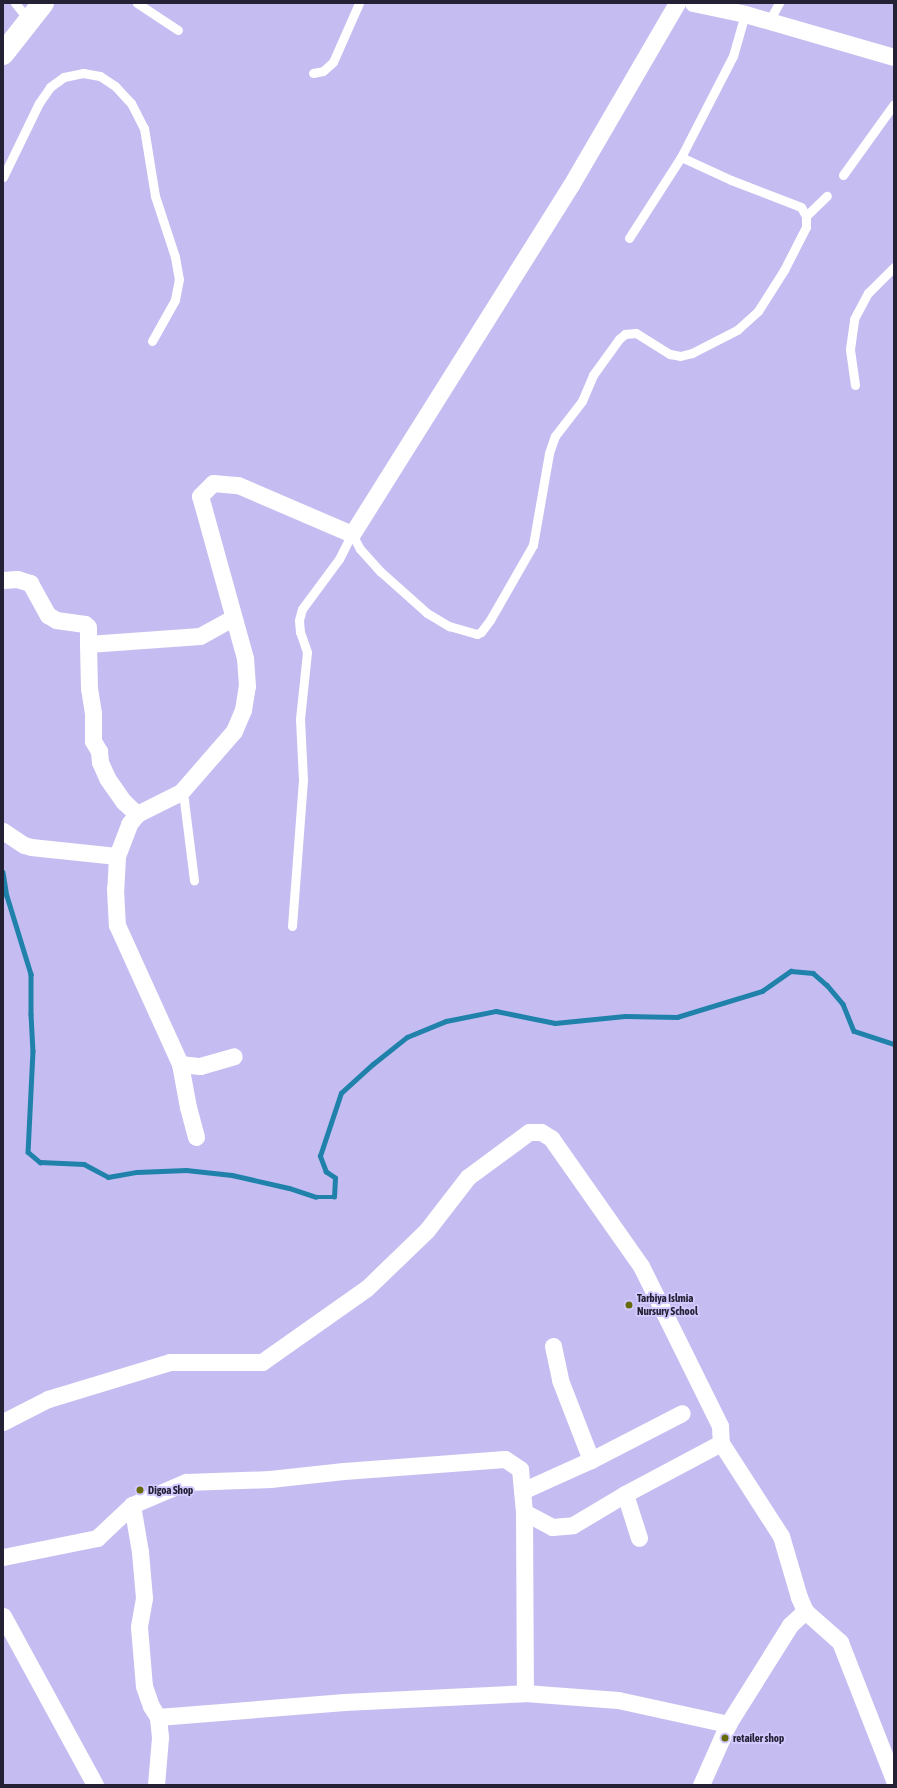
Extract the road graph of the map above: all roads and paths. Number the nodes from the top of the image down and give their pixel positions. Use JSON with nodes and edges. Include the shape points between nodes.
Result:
{"nodes":[{"id":1,"x":15,"y":3,"type":"edge"},
{"id":2,"x":43,"y":3,"type":"edge"},
{"id":3,"x":137,"y":3,"type":"edge"},
{"id":4,"x":359,"y":3,"type":"edge"},
{"id":5,"x":677,"y":3,"type":"edge"},
{"id":6,"x":693,"y":3,"type":"edge"},
{"id":7,"x":779,"y":3,"type":"edge"},
{"id":8,"x":745,"y":14,"type":"junction"},
{"id":9,"x":30,"y":21,"type":"junction"},
{"id":10,"x":769,"y":21,"type":"junction"},
{"id":11,"x":178,"y":30,"type":"dead end"},
{"id":12,"x":3,"y":54,"type":"edge"},
{"id":13,"x":894,"y":57,"type":"edge"},
{"id":14,"x":314,"y":73,"type":"dead end"},
{"id":15,"x":894,"y":104,"type":"edge"},
{"id":16,"x":681,"y":157,"type":"junction"},
{"id":17,"x":843,"y":175,"type":"dead end"},
{"id":18,"x":3,"y":177,"type":"edge"},
{"id":19,"x":827,"y":196,"type":"dead end"},
{"id":20,"x":806,"y":216,"type":"junction"},
{"id":21,"x":629,"y":238,"type":"dead end"},
{"id":22,"x":894,"y":267,"type":"edge"},
{"id":23,"x":152,"y":341,"type":"dead end"},
{"id":24,"x":856,"y":385,"type":"dead end"},
{"id":25,"x":352,"y":534,"type":"junction"},
{"id":26,"x":3,"y":580,"type":"edge"},
{"id":27,"x":233,"y":618,"type":"junction"},
{"id":28,"x":88,"y":644,"type":"junction"},
{"id":29,"x":181,"y":792,"type":"junction"},
{"id":30,"x":137,"y":814,"type":"junction"},
{"id":31,"x":3,"y":831,"type":"edge"},
{"id":32,"x":117,"y":856,"type":"junction"},
{"id":33,"x":194,"y":880,"type":"dead end"},
{"id":34,"x":292,"y":926,"type":"dead end"},
{"id":35,"x":234,"y":1056,"type":"dead end"},
{"id":36,"x":180,"y":1064,"type":"junction"},
{"id":37,"x":196,"y":1137,"type":"dead end"},
{"id":38,"x":553,"y":1346,"type":"dead end"},
{"id":39,"x":682,"y":1413,"type":"dead end"},
{"id":40,"x":3,"y":1422,"type":"edge"},
{"id":41,"x":721,"y":1443,"type":"junction"},
{"id":42,"x":591,"y":1460,"type":"junction"},
{"id":43,"x":522,"y":1491,"type":"junction"},
{"id":44,"x":625,"y":1494,"type":"junction"},
{"id":45,"x":132,"y":1505,"type":"junction"},
{"id":46,"x":524,"y":1512,"type":"junction"},
{"id":47,"x":639,"y":1538,"type":"dead end"},
{"id":48,"x":3,"y":1557,"type":"edge"},
{"id":49,"x":805,"y":1611,"type":"junction"},
{"id":50,"x":3,"y":1616,"type":"edge"},
{"id":51,"x":525,"y":1693,"type":"junction"},
{"id":52,"x":158,"y":1717,"type":"junction"},
{"id":53,"x":728,"y":1724,"type":"junction"},
{"id":54,"x":894,"y":1780,"type":"edge"},
{"id":55,"x":95,"y":1785,"type":"edge"},
{"id":56,"x":156,"y":1785,"type":"edge"},
{"id":57,"x":701,"y":1785,"type":"edge"}],
"edges":[{"from":1,"to":9,"type":"lane"},
{"from":2,"to":9,"type":"main road"},
{"from":3,"to":11,"type":"lane"},
{"from":4,"to":14,"type":"lane","via":[[332,62],[323,71]]},
{"from":5,"to":25,"type":"street","via":[[571,185]]},
{"from":6,"to":8,"type":"street"},
{"from":7,"to":10,"type":"lane"},
{"from":8,"to":10,"type":"street"},
{"from":8,"to":16,"type":"lane","via":[[733,56]]},
{"from":9,"to":12,"type":"main road"},
{"from":10,"to":13,"type":"street"},
{"from":15,"to":17,"type":"lane"},
{"from":16,"to":20,"type":"lane","via":[[801,207]]},
{"from":16,"to":21,"type":"lane"},
{"from":18,"to":23,"type":"lane","via":[[39,103],[50,87],[64,77],[83,73],[100,76],[115,86],[131,103],[144,128],[155,196],[175,257],[179,279],[175,300]]},
{"from":19,"to":20,"type":"lane"},
{"from":20,"to":25,"type":"lane","via":[[806,227],[784,270],[758,310],[737,330],[692,354],[680,356],[670,354],[636,333],[626,334],[619,339],[593,375],[582,401],[555,436],[549,453],[534,545],[481,632],[477,634],[449,626],[428,613],[381,572],[360,549]]},
{"from":22,"to":24,"type":"lane","via":[[868,293],[854,319],[850,349]]},
{"from":25,"to":27,"type":"street","via":[[238,485],[213,483],[200,496]]},
{"from":25,"to":34,"type":"lane","via":[[339,559],[302,609],[299,620],[307,652],[300,719],[303,780]]},
{"from":26,"to":28,"type":"street","via":[[17,579],[30,584],[48,615],[56,620],[86,624]]},
{"from":27,"to":28,"type":"street","via":[[200,636]]},
{"from":27,"to":29,"type":"street","via":[[245,658],[247,686],[243,710],[234,731]]},
{"from":28,"to":30,"type":"street","via":[[93,741],[99,751],[100,762],[107,778],[124,802]]},
{"from":29,"to":30,"type":"street"},
{"from":29,"to":33,"type":"lane"},
{"from":30,"to":32,"type":"street","via":[[129,824]]},
{"from":31,"to":32,"type":"street","via":[[31,847]]},
{"from":32,"to":36,"type":"street","via":[[117,925]]},
{"from":35,"to":36,"type":"street","via":[[200,1066]]},
{"from":36,"to":37,"type":"street"},
{"from":38,"to":42,"type":"street","via":[[560,1380]]},
{"from":39,"to":42,"type":"street"},
{"from":40,"to":41,"type":"street","via":[[48,1399],[170,1362],[262,1362],[367,1288],[427,1230],[468,1177],[529,1132],[541,1132],[551,1138],[641,1266],[720,1426]]},
{"from":41,"to":44,"type":"street"},
{"from":41,"to":49,"type":"street","via":[[781,1536]]},
{"from":42,"to":43,"type":"street"},
{"from":43,"to":45,"type":"street","via":[[520,1469],[505,1459],[270,1479],[186,1482]]},
{"from":43,"to":46,"type":"street"},
{"from":44,"to":46,"type":"street","via":[[573,1525],[552,1527]]},
{"from":44,"to":47,"type":"street"},
{"from":45,"to":48,"type":"street","via":[[97,1538]]},
{"from":45,"to":52,"type":"street","via":[[144,1598],[139,1627],[144,1686]]},
{"from":46,"to":51,"type":"street"},
{"from":49,"to":53,"type":"street","via":[[790,1624]]},
{"from":49,"to":54,"type":"street","via":[[840,1642]]},
{"from":50,"to":55,"type":"street"},
{"from":51,"to":52,"type":"street","via":[[344,1702]]},
{"from":51,"to":53,"type":"street","via":[[618,1700]]},
{"from":52,"to":56,"type":"street","via":[[160,1737]]},
{"from":53,"to":57,"type":"street"}]}
